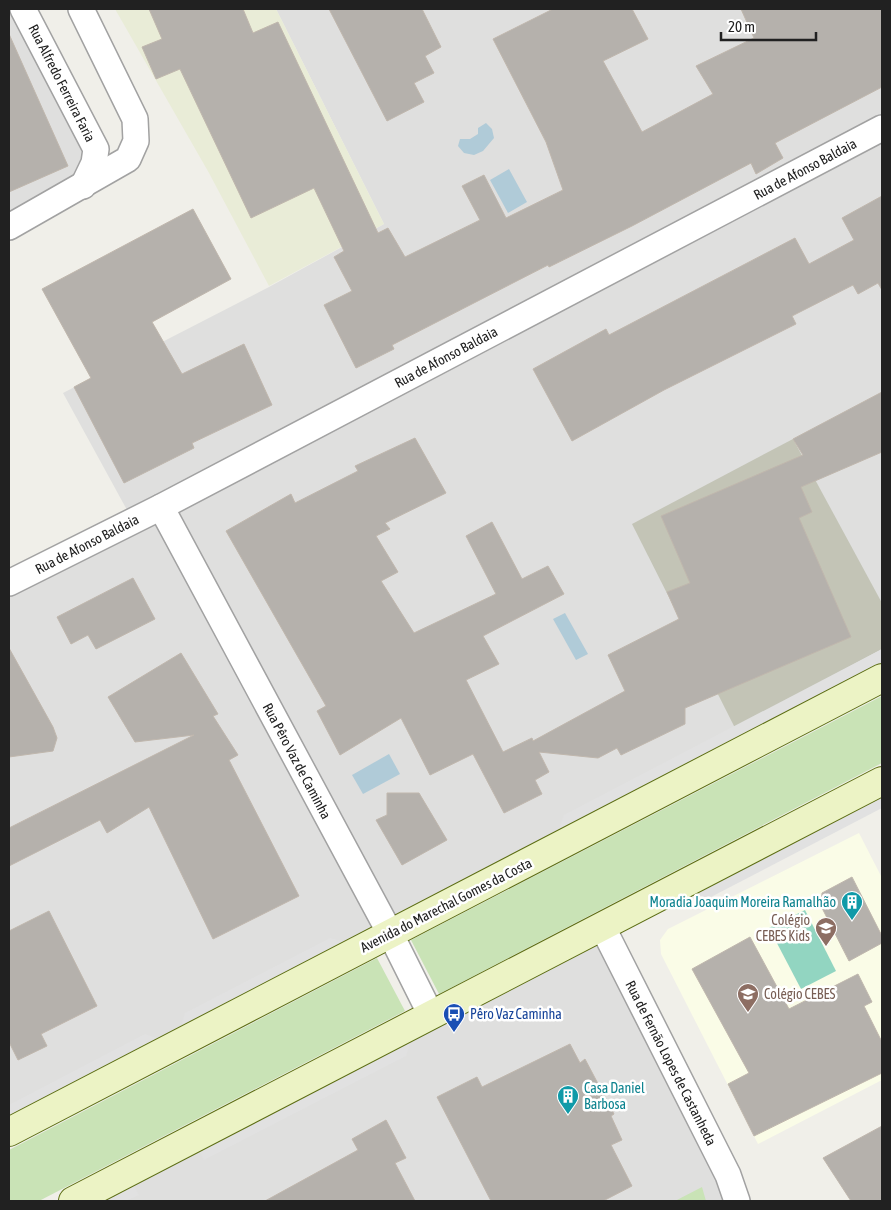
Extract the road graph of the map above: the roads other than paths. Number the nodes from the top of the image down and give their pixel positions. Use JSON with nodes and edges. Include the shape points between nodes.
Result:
{"nodes":[{"id":1,"x":23,"y":9,"type":"edge"},
{"id":2,"x":81,"y":9,"type":"edge"},
{"id":3,"x":882,"y":128,"type":"edge"},
{"id":4,"x":83,"y":186,"type":"junction"},
{"id":5,"x":9,"y":227,"type":"edge"},
{"id":6,"x":161,"y":507,"type":"junction"},
{"id":7,"x":9,"y":583,"type":"edge"},
{"id":8,"x":882,"y":678,"type":"edge"},
{"id":9,"x":882,"y":781,"type":"edge"},
{"id":10,"x":602,"y":926,"type":"junction"},
{"id":11,"x":390,"y":935,"type":"junction"},
{"id":12,"x":431,"y":1015,"type":"junction"},
{"id":13,"x":9,"y":1132,"type":"edge"},
{"id":14,"x":73,"y":1201,"type":"edge"},
{"id":15,"x":737,"y":1201,"type":"edge"}],
"edges":[{"from":1,"to":4,"type":"street","name":"Rua Alfredo Ferreira Faria","via":[[96,149],[94,163]]},
{"from":2,"to":4,"type":"street","via":[[135,119],[136,141],[128,159]]},
{"from":3,"to":6,"type":"street","name":"Rua de Afonso Baldaia"},
{"from":4,"to":5,"type":"street"},
{"from":6,"to":7,"type":"street","name":"Rua de Afonso Baldaia"},
{"from":6,"to":11,"type":"street","name":"Rua Pêro Vaz de Caminha"},
{"from":8,"to":11,"type":"main road","name":"Avenida do Marechal Gomes da Costa"},
{"from":9,"to":10,"type":"main road"},
{"from":10,"to":12,"type":"main road"},
{"from":10,"to":15,"type":"street","name":"Rua de Fernão Lopes de Castanheda","via":[[728,1175]]},
{"from":11,"to":12,"type":"street","name":"Rua Pêro Vaz de Caminha"},
{"from":11,"to":13,"type":"main road","name":"Avenida do Marechal Gomes da Costa"},
{"from":12,"to":14,"type":"main road"}]}
